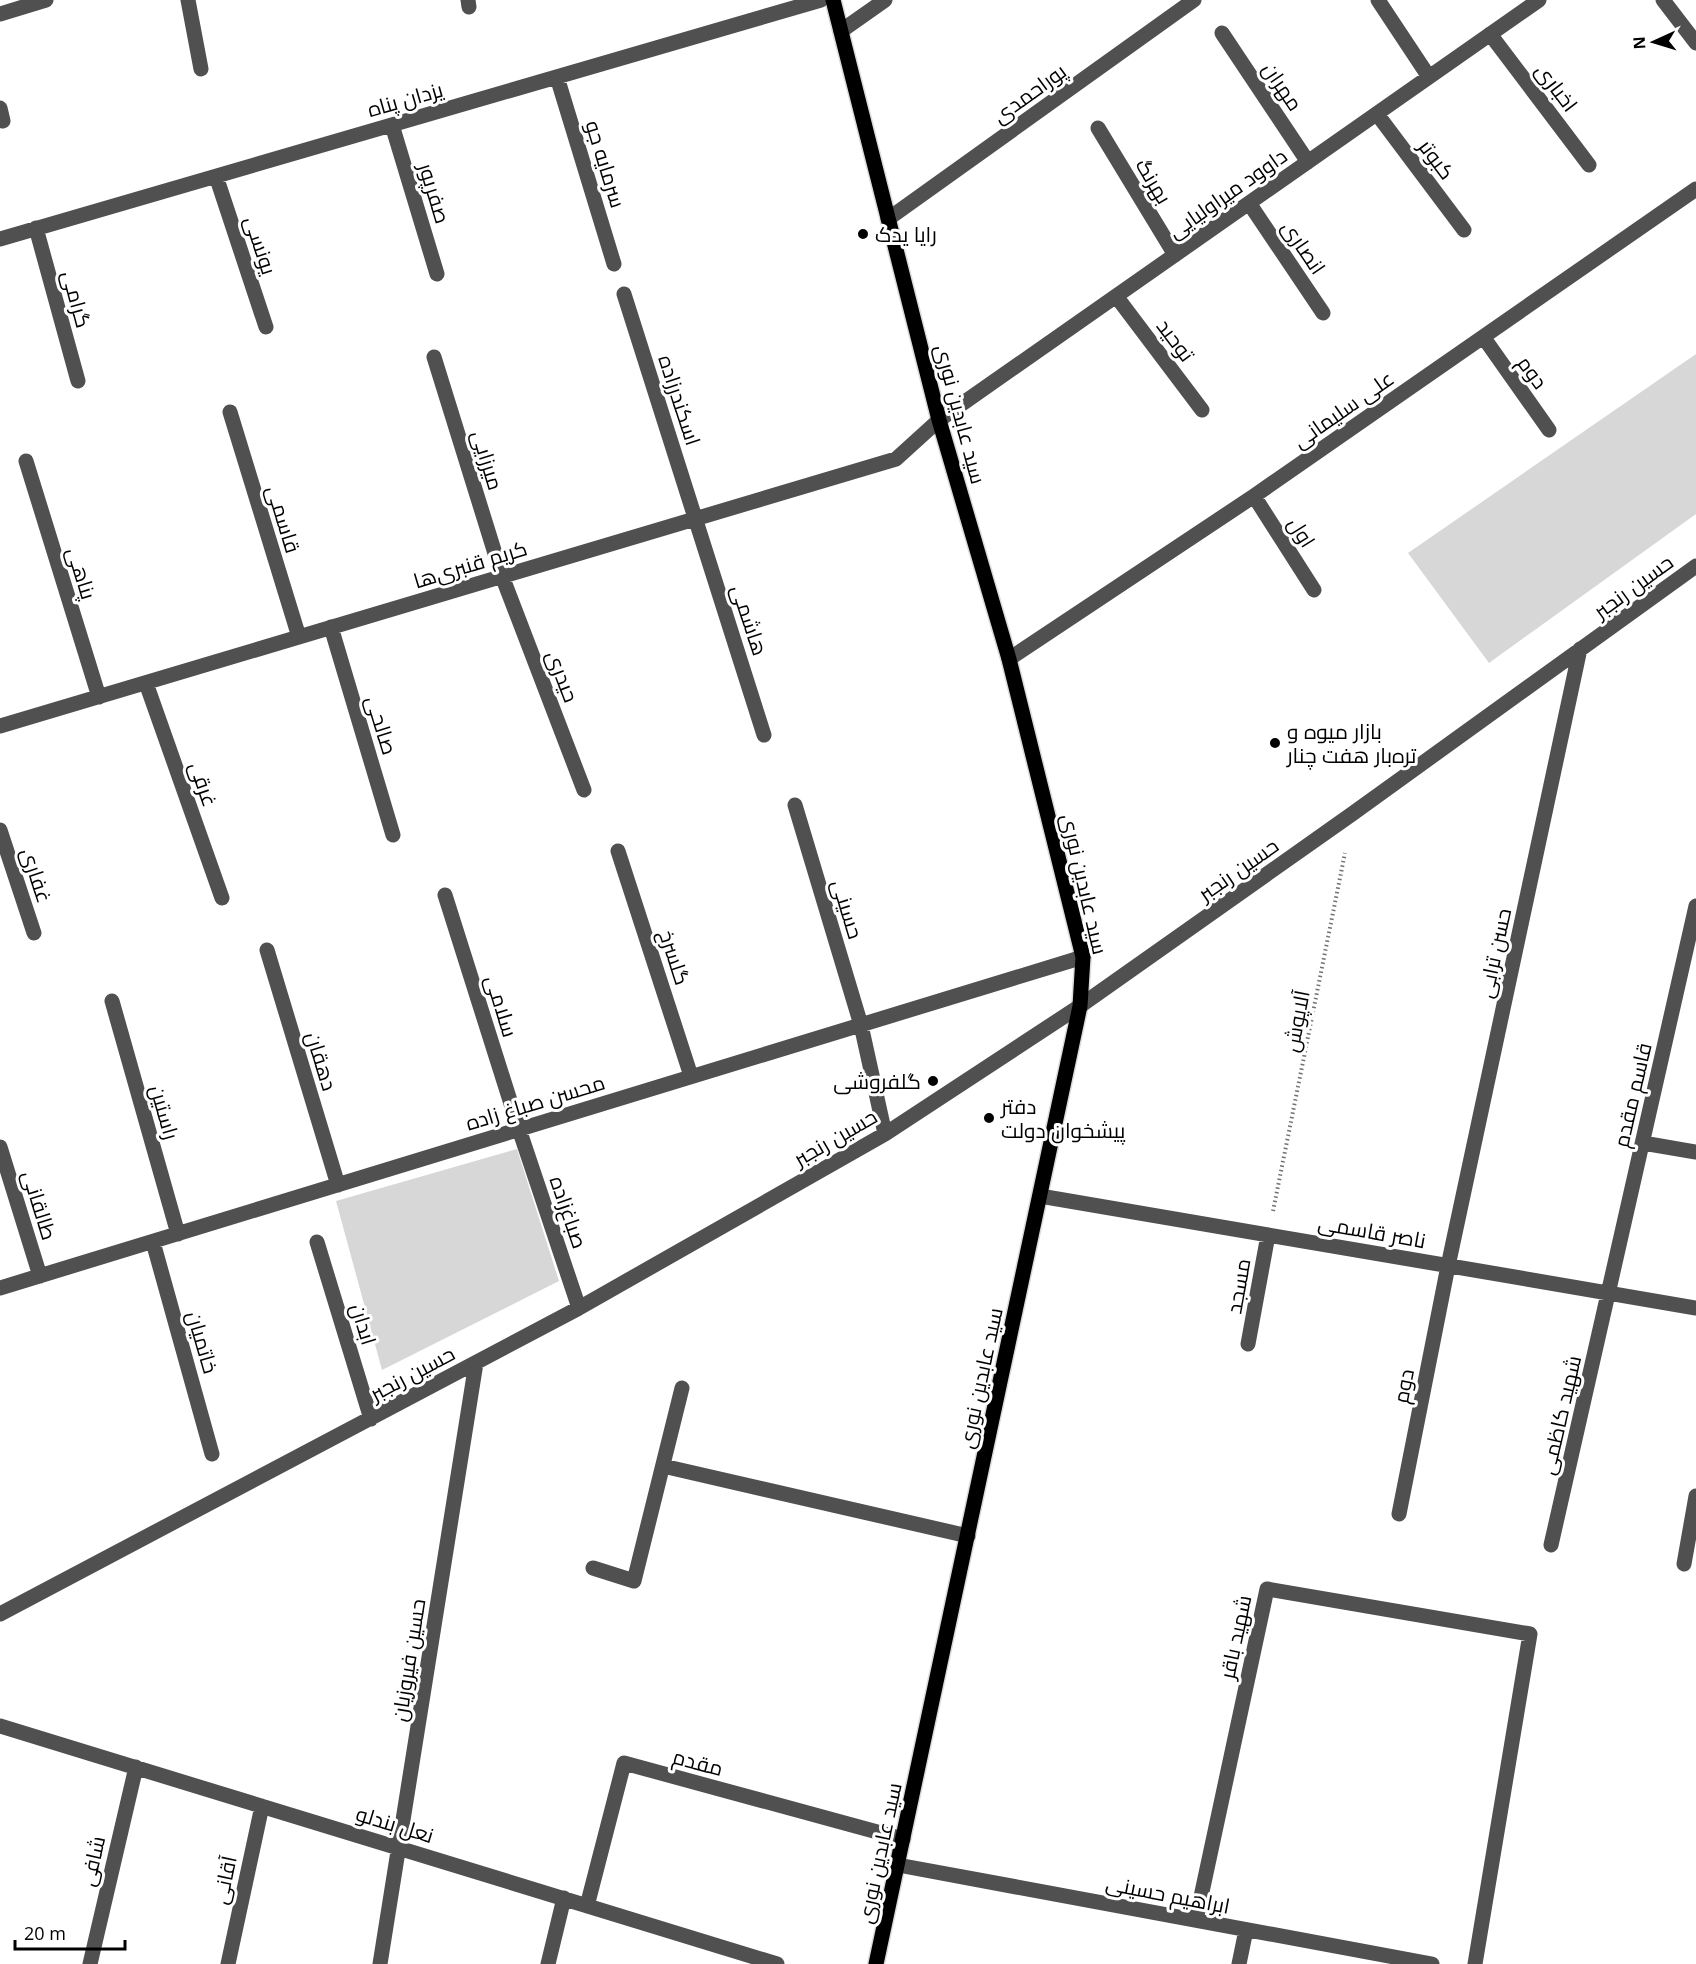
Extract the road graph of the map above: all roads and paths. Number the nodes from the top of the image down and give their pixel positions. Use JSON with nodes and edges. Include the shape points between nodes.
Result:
{"nodes":[{"id":1,"x":46,"y":0,"type":"edge"},
{"id":2,"x":188,"y":0,"type":"edge"},
{"id":3,"x":821,"y":0,"type":"edge"},
{"id":4,"x":833,"y":0,"type":"edge"},
{"id":5,"x":885,"y":0,"type":"edge"},
{"id":6,"x":1194,"y":0,"type":"edge"},
{"id":7,"x":1378,"y":0,"type":"edge"},
{"id":8,"x":1539,"y":0,"type":"edge"},
{"id":9,"x":1663,"y":0,"type":"edge"},
{"id":10,"x":0,"y":14,"type":"edge"},
{"id":11,"x":841,"y":31,"type":"junction"},
{"id":12,"x":1222,"y":33,"type":"dead end"},
{"id":13,"x":1490,"y":34,"type":"junction"},
{"id":14,"x":1696,"y":43,"type":"edge"},
{"id":15,"x":201,"y":69,"type":"dead end"},
{"id":16,"x":557,"y":77,"type":"junction"},
{"id":17,"x":1429,"y":77,"type":"junction"},
{"id":18,"x":1377,"y":114,"type":"junction"},
{"id":19,"x":392,"y":125,"type":"junction"},
{"id":20,"x":1098,"y":128,"type":"dead end"},
{"id":21,"x":1308,"y":162,"type":"junction"},
{"id":22,"x":1589,"y":165,"type":"dead end"},
{"id":23,"x":216,"y":176,"type":"junction"},
{"id":24,"x":1696,"y":189,"type":"edge"},
{"id":25,"x":1249,"y":203,"type":"junction"},
{"id":26,"x":888,"y":219,"type":"junction"},
{"id":27,"x":36,"y":228,"type":"junction"},
{"id":28,"x":1464,"y":230,"type":"dead end"},
{"id":29,"x":0,"y":239,"type":"edge"},
{"id":30,"x":1175,"y":255,"type":"junction"},
{"id":31,"x":614,"y":264,"type":"dead end"},
{"id":32,"x":437,"y":274,"type":"dead end"},
{"id":33,"x":624,"y":294,"type":"dead end"},
{"id":34,"x":1116,"y":296,"type":"junction"},
{"id":35,"x":1323,"y":313,"type":"dead end"},
{"id":36,"x":266,"y":327,"type":"dead end"},
{"id":37,"x":1484,"y":338,"type":"junction"},
{"id":38,"x":434,"y":357,"type":"dead end"},
{"id":39,"x":78,"y":381,"type":"dead end"},
{"id":40,"x":1202,"y":410,"type":"dead end"},
{"id":41,"x":230,"y":412,"type":"dead end"},
{"id":42,"x":939,"y":420,"type":"junction"},
{"id":43,"x":1549,"y":430,"type":"dead end"},
{"id":44,"x":26,"y":461,"type":"dead end"},
{"id":45,"x":1254,"y":496,"type":"junction"},
{"id":46,"x":695,"y":519,"type":"junction"},
{"id":47,"x":1696,"y":566,"type":"edge"},
{"id":48,"x":502,"y":576,"type":"junction"},
{"id":49,"x":1314,"y":590,"type":"dead end"},
{"id":50,"x":331,"y":627,"type":"junction"},
{"id":51,"x":298,"y":637,"type":"junction"},
{"id":52,"x":1580,"y":649,"type":"junction"},
{"id":53,"x":1009,"y":659,"type":"junction"},
{"id":54,"x":146,"y":683,"type":"junction"},
{"id":55,"x":99,"y":697,"type":"junction"},
{"id":56,"x":0,"y":726,"type":"edge"},
{"id":57,"x":764,"y":735,"type":"dead end"},
{"id":58,"x":584,"y":790,"type":"dead end"},
{"id":59,"x":795,"y":805,"type":"dead end"},
{"id":60,"x":1352,"y":814,"type":"junction"},
{"id":61,"x":0,"y":830,"type":"edge"},
{"id":62,"x":393,"y":836,"type":"dead end"},
{"id":63,"x":618,"y":851,"type":"dead end"},
{"id":64,"x":445,"y":895,"type":"dead end"},
{"id":65,"x":222,"y":898,"type":"dead end"},
{"id":66,"x":1696,"y":906,"type":"edge"},
{"id":67,"x":34,"y":933,"type":"dead end"},
{"id":68,"x":267,"y":950,"type":"dead end"},
{"id":69,"x":1083,"y":957,"type":"junction"},
{"id":70,"x":112,"y":1001,"type":"dead end"},
{"id":71,"x":1080,"y":1006,"type":"junction"},
{"id":72,"x":861,"y":1024,"type":"junction"},
{"id":73,"x":692,"y":1076,"type":"junction"},
{"id":74,"x":519,"y":1129,"type":"junction"},
{"id":75,"x":885,"y":1134,"type":"junction"},
{"id":76,"x":1643,"y":1143,"type":"junction"},
{"id":77,"x":0,"y":1147,"type":"edge"},
{"id":78,"x":1696,"y":1152,"type":"edge"},
{"id":79,"x":338,"y":1185,"type":"junction"},
{"id":80,"x":1040,"y":1196,"type":"junction"},
{"id":81,"x":178,"y":1234,"type":"junction"},
{"id":82,"x":1268,"y":1235,"type":"junction"},
{"id":83,"x":153,"y":1242,"type":"junction"},
{"id":84,"x":317,"y":1242,"type":"dead end"},
{"id":85,"x":1448,"y":1266,"type":"junction"},
{"id":86,"x":40,"y":1276,"type":"junction"},
{"id":87,"x":0,"y":1288,"type":"edge"},
{"id":88,"x":1609,"y":1293,"type":"junction"},
{"id":89,"x":579,"y":1308,"type":"junction"},
{"id":90,"x":1696,"y":1308,"type":"edge"},
{"id":91,"x":1248,"y":1344,"type":"dead end"},
{"id":92,"x":476,"y":1363,"type":"junction"},
{"id":93,"x":682,"y":1388,"type":"dead end"},
{"id":94,"x":371,"y":1419,"type":"junction"},
{"id":95,"x":212,"y":1454,"type":"dead end"},
{"id":96,"x":663,"y":1466,"type":"junction"},
{"id":97,"x":1696,"y":1496,"type":"edge"},
{"id":98,"x":1399,"y":1514,"type":"dead end"},
{"id":99,"x":968,"y":1536,"type":"junction"},
{"id":100,"x":1551,"y":1545,"type":"dead end"},
{"id":101,"x":1684,"y":1564,"type":"dead end"},
{"id":102,"x":593,"y":1568,"type":"dead end"},
{"id":103,"x":0,"y":1614,"type":"edge"},
{"id":104,"x":0,"y":1726,"type":"edge"},
{"id":105,"x":136,"y":1767,"type":"junction"},
{"id":106,"x":262,"y":1806,"type":"junction"},
{"id":107,"x":903,"y":1839,"type":"junction"},
{"id":108,"x":399,"y":1848,"type":"junction"},
{"id":109,"x":898,"y":1865,"type":"junction"},
{"id":110,"x":564,"y":1898,"type":"junction"},
{"id":111,"x":587,"y":1906,"type":"junction"},
{"id":112,"x":1196,"y":1920,"type":"junction"},
{"id":113,"x":1246,"y":1930,"type":"junction"},
{"id":114,"x":90,"y":1964,"type":"edge"},
{"id":115,"x":228,"y":1964,"type":"edge"},
{"id":116,"x":380,"y":1964,"type":"edge"},
{"id":117,"x":548,"y":1964,"type":"edge"},
{"id":118,"x":777,"y":1964,"type":"edge"},
{"id":119,"x":876,"y":1964,"type":"edge"},
{"id":120,"x":1239,"y":1964,"type":"edge"},
{"id":121,"x":1432,"y":1964,"type":"edge"},
{"id":122,"x":1475,"y":1964,"type":"edge"}],
"edges":[{"from":1,"to":10,"type":"street"},
{"from":2,"to":15,"type":"street"},
{"from":3,"to":16,"type":"street","name":"یزدان پناه"},
{"from":4,"to":11,"type":"main road","name":"سید عابدین نوری"},
{"from":5,"to":11,"type":"street"},
{"from":6,"to":26,"type":"street","name":"پوراحمدی"},
{"from":7,"to":17,"type":"street"},
{"from":8,"to":13,"type":"street","name":"داوود میراولیایی"},
{"from":9,"to":14,"type":"street"},
{"from":11,"to":26,"type":"main road","name":"سید عابدین نوری"},
{"from":12,"to":21,"type":"street","name":"مهران"},
{"from":13,"to":17,"type":"street","name":"داوود میراولیایی"},
{"from":13,"to":22,"type":"street","name":"اخباری"},
{"from":16,"to":19,"type":"street","name":"یزدان پناه"},
{"from":16,"to":31,"type":"street","name":"سرمایه جو"},
{"from":17,"to":18,"type":"street","name":"داوود میراولیایی"},
{"from":18,"to":21,"type":"street","name":"داوود میراولیایی"},
{"from":18,"to":28,"type":"street","name":"کبوتر"},
{"from":19,"to":23,"type":"street","name":"یزدان پناه"},
{"from":19,"to":32,"type":"street","name":"صفرپور"},
{"from":20,"to":30,"type":"street","name":"بهرنگ"},
{"from":21,"to":25,"type":"street","name":"داوود میراولیایی"},
{"from":23,"to":27,"type":"street","name":"یزدان پناه"},
{"from":23,"to":36,"type":"street","name":"یونسی"},
{"from":24,"to":37,"type":"street","name":"علی سلیمانی"},
{"from":25,"to":30,"type":"street","name":"داوود میراولیایی"},
{"from":25,"to":35,"type":"street","name":"انصاری"},
{"from":26,"to":42,"type":"main road","name":"سید عابدین نوری"},
{"from":27,"to":29,"type":"street","name":"یزدان پناه"},
{"from":27,"to":39,"type":"street","name":"گرامی"},
{"from":30,"to":34,"type":"street","name":"داوود میراولیایی"},
{"from":33,"to":46,"type":"street","name":"اسکندرزاده"},
{"from":34,"to":40,"type":"street","name":"توحید"},
{"from":34,"to":42,"type":"street","name":"داوود میراولیایی"},
{"from":37,"to":43,"type":"street","name":"دوم"},
{"from":37,"to":45,"type":"street","name":"علی سلیمانی"},
{"from":38,"to":48,"type":"street","name":"میرزایی"},
{"from":41,"to":51,"type":"street","name":"قاسمی"},
{"from":42,"to":46,"type":"street","name":"کریم قنبری‌ها","via":[[896,459]]},
{"from":42,"to":53,"type":"main road","name":"سید عابدین نوری"},
{"from":44,"to":55,"type":"street","name":"پناهی"},
{"from":45,"to":49,"type":"street","name":"اول"},
{"from":45,"to":53,"type":"street","name":"علی سلیمانی"},
{"from":46,"to":48,"type":"street","name":"کریم قنبری‌ها"},
{"from":46,"to":57,"type":"street","name":"هاشمی"},
{"from":47,"to":52,"type":"street","name":"حسین رنجبر"},
{"from":48,"to":50,"type":"street","name":"کریم قنبری‌ها"},
{"from":48,"to":58,"type":"street","name":"حیدری"},
{"from":50,"to":51,"type":"street","name":"کریم قنبری‌ها"},
{"from":50,"to":62,"type":"street","name":"صالحی"},
{"from":51,"to":54,"type":"street","name":"کریم قنبری‌ها"},
{"from":52,"to":60,"type":"street","name":"حسین رنجبر"},
{"from":52,"to":85,"type":"street","name":"حسن ترابی"},
{"from":53,"to":69,"type":"main road","name":"سید عابدین نوری"},
{"from":54,"to":55,"type":"street","name":"کریم قنبری‌ها"},
{"from":54,"to":65,"type":"street","name":"غرقی"},
{"from":55,"to":56,"type":"street","name":"کریم قنبری‌ها"},
{"from":59,"to":72,"type":"street","name":"حسینی"},
{"from":60,"to":71,"type":"street","name":"حسین رنجبر"},
{"from":60,"to":82,"type":"path","name":"آلاپوش"},
{"from":61,"to":67,"type":"street","name":"غفاری"},
{"from":63,"to":73,"type":"street","name":"گلسرخ"},
{"from":64,"to":74,"type":"street","name":"سلامی"},
{"from":66,"to":76,"type":"street","name":"قاسم مقدم"},
{"from":68,"to":79,"type":"street","name":"دهقان"},
{"from":69,"to":71,"type":"main road","name":"سید عابدین نوری"},
{"from":69,"to":72,"type":"street","name":"محسن صباغ زاده"},
{"from":70,"to":81,"type":"street","name":"راستین"},
{"from":71,"to":75,"type":"street","name":"حسین رنجبر"},
{"from":71,"to":80,"type":"main road","name":"سید عابدین نوری"},
{"from":72,"to":73,"type":"street","name":"محسن صباغ زاده"},
{"from":72,"to":75,"type":"street"},
{"from":73,"to":74,"type":"street","name":"محسن صباغ زاده"},
{"from":74,"to":79,"type":"street","name":"محسن صباغ زاده"},
{"from":74,"to":89,"type":"street","name":"صباغ‌زاده"},
{"from":75,"to":89,"type":"street","name":"حسین رنجبر"},
{"from":76,"to":78,"type":"street"},
{"from":76,"to":88,"type":"street","name":"قاسم مقدم"},
{"from":77,"to":86,"type":"street","name":"طالقانی"},
{"from":79,"to":81,"type":"street","name":"محسن صباغ زاده"},
{"from":80,"to":82,"type":"street","name":"ناصر قاسمی"},
{"from":80,"to":99,"type":"main road","name":"سید عابدین نوری"},
{"from":81,"to":83,"type":"street","name":"محسن صباغ زاده"},
{"from":82,"to":85,"type":"street","name":"ناصر قاسمی"},
{"from":82,"to":91,"type":"street","name":"مسجد"},
{"from":83,"to":86,"type":"street","name":"محسن صباغ زاده"},
{"from":83,"to":95,"type":"street","name":"خاتمیان"},
{"from":84,"to":94,"type":"street","name":"ابدان"},
{"from":85,"to":88,"type":"street","name":"ناصر قاسمی"},
{"from":85,"to":98,"type":"street","name":"دوم"},
{"from":86,"to":87,"type":"street","name":"محسن صباغ زاده"},
{"from":88,"to":90,"type":"street","name":"ناصر قاسمی"},
{"from":88,"to":100,"type":"street","name":"شهید کاظمی"},
{"from":89,"to":92,"type":"street","name":"حسین رنجبر"},
{"from":92,"to":94,"type":"street","name":"حسین رنجبر"},
{"from":92,"to":108,"type":"street","name":"حسین فیروزیان"},
{"from":93,"to":96,"type":"street"},
{"from":94,"to":103,"type":"street","name":"حسین رنجبر"},
{"from":96,"to":99,"type":"street"},
{"from":96,"to":102,"type":"street","via":[[634,1581]]},
{"from":97,"to":101,"type":"street"},
{"from":99,"to":107,"type":"main road","name":"سید عابدین نوری"},
{"from":104,"to":105,"type":"street","name":"نعل بندلو"},
{"from":105,"to":106,"type":"street","name":"نعل بندلو"},
{"from":105,"to":114,"type":"street","name":"شافی"},
{"from":106,"to":108,"type":"street","name":"نعل بندلو"},
{"from":106,"to":115,"type":"street","name":"آقانی"},
{"from":107,"to":109,"type":"main road","name":"سید عابدین نوری"},
{"from":107,"to":111,"type":"street","name":"مقدم","via":[[624,1763]]},
{"from":108,"to":110,"type":"street","name":"نعل بندلو"},
{"from":108,"to":116,"type":"street","name":"حسین فیروزیان"},
{"from":109,"to":112,"type":"street","name":"ابراهیم حسینی"},
{"from":109,"to":119,"type":"main road","name":"سید عابدین نوری"},
{"from":110,"to":111,"type":"street","name":"نعل بندلو"},
{"from":110,"to":117,"type":"street"},
{"from":111,"to":118,"type":"street","name":"نعل بندلو"},
{"from":112,"to":113,"type":"street","name":"ابراهیم حسینی"},
{"from":112,"to":122,"type":"street","name":"شهید باقر","via":[[1267,1589],[1530,1634]]},
{"from":113,"to":120,"type":"street"},
{"from":113,"to":121,"type":"street","name":"ابراهیم حسینی"}]}
